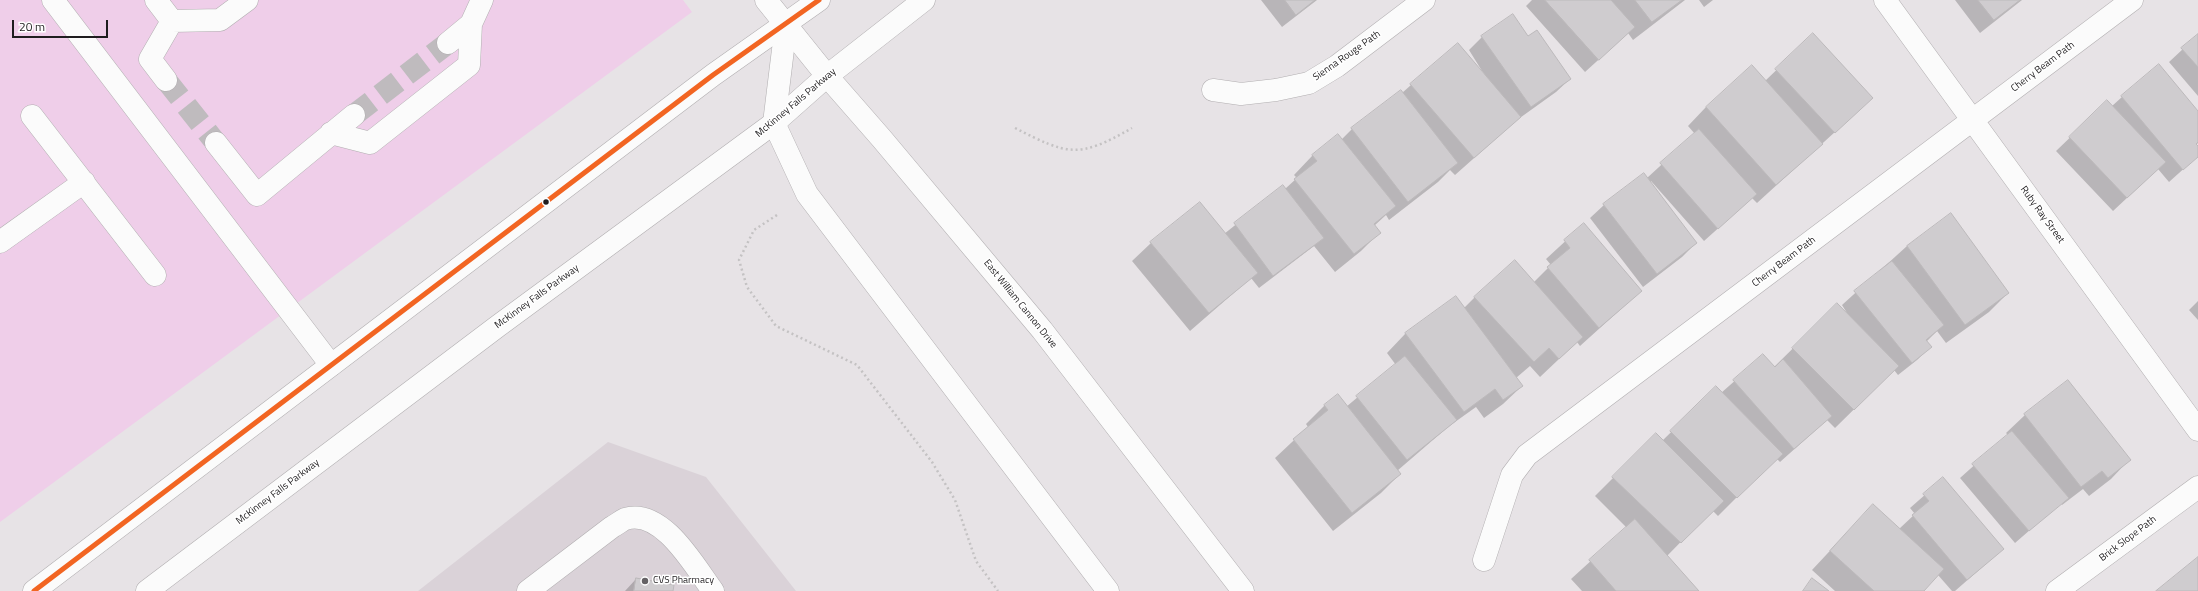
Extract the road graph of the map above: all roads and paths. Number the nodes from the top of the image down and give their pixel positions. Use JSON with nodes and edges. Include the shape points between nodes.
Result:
{"nodes":[{"id":1,"x":156,"y":0,"type":"edge"},
{"id":2,"x":247,"y":0,"type":"edge"},
{"id":3,"x":482,"y":0,"type":"edge"},
{"id":4,"x":766,"y":0,"type":"edge"},
{"id":5,"x":819,"y":0,"type":"edge"},
{"id":6,"x":924,"y":0,"type":"edge"},
{"id":7,"x":1424,"y":0,"type":"edge"},
{"id":8,"x":1885,"y":0,"type":"edge"},
{"id":9,"x":2132,"y":0,"type":"edge"},
{"id":10,"x":61,"y":3,"type":"edge"},
{"id":11,"x":172,"y":20,"type":"junction"},
{"id":12,"x":472,"y":24,"type":"junction"},
{"id":13,"x":786,"y":25,"type":"junction"},
{"id":14,"x":448,"y":43,"type":"tunnel mouth"},
{"id":15,"x":827,"y":76,"type":"junction"},
{"id":16,"x":166,"y":80,"type":"tunnel mouth"},
{"id":17,"x":1213,"y":90,"type":"dead end"},
{"id":18,"x":354,"y":115,"type":"tunnel mouth"},
{"id":19,"x":32,"y":116,"type":"dead end"},
{"id":20,"x":1973,"y":120,"type":"junction"},
{"id":21,"x":774,"y":123,"type":"junction"},
{"id":22,"x":1015,"y":128,"type":"dead end"},
{"id":23,"x":1132,"y":128,"type":"dead end"},
{"id":24,"x":331,"y":134,"type":"junction"},
{"id":25,"x":216,"y":143,"type":"tunnel mouth"},
{"id":26,"x":84,"y":182,"type":"junction"},
{"id":27,"x":776,"y":215,"type":"dead end"},
{"id":28,"x":0,"y":242,"type":"edge"},
{"id":29,"x":155,"y":274,"type":"dead end"},
{"id":30,"x":331,"y":365,"type":"junction"},
{"id":31,"x":2198,"y":430,"type":"edge"},
{"id":32,"x":2198,"y":486,"type":"edge"},
{"id":33,"x":1484,"y":560,"type":"dead end"},
{"id":34,"x":34,"y":591,"type":"edge"},
{"id":35,"x":147,"y":591,"type":"edge"},
{"id":36,"x":528,"y":591,"type":"edge"},
{"id":37,"x":713,"y":591,"type":"edge"},
{"id":38,"x":998,"y":591,"type":"edge"},
{"id":39,"x":1108,"y":591,"type":"edge"},
{"id":40,"x":1243,"y":591,"type":"edge"},
{"id":41,"x":2057,"y":591,"type":"edge"}],
"edges":[{"from":1,"to":11,"type":"street"},
{"from":2,"to":11,"type":"street","via":[[220,20]]},
{"from":3,"to":12,"type":"street"},
{"from":4,"to":13,"type":"street","name":"East William Cannon Drive"},
{"from":5,"to":13,"type":"street"},
{"from":6,"to":15,"type":"street","name":"McKinney Falls Parkway"},
{"from":7,"to":17,"type":"street","name":"Sienna Rouge Path","via":[[1337,66],[1309,83],[1241,94]]},
{"from":8,"to":20,"type":"street","name":"Ruby Ray Street"},
{"from":9,"to":20,"type":"street","name":"Cherry Beam Path"},
{"from":10,"to":30,"type":"street"},
{"from":11,"to":16,"type":"street","via":[[150,59]]},
{"from":12,"to":14,"type":"street"},
{"from":12,"to":24,"type":"street","via":[[469,65],[370,142]]},
{"from":13,"to":15,"type":"street","name":"East William Cannon Drive"},
{"from":13,"to":21,"type":"street"},
{"from":13,"to":30,"type":"street","via":[[713,75]]},
{"from":15,"to":21,"type":"street","name":"McKinney Falls Parkway"},
{"from":15,"to":40,"type":"street","name":"East William Cannon Drive","via":[[1042,330]]},
{"from":18,"to":24,"type":"street"},
{"from":19,"to":26,"type":"street"},
{"from":20,"to":31,"type":"street","name":"Ruby Ray Street"},
{"from":20,"to":33,"type":"street","name":"Cherry Beam Path","via":[[1527,455],[1512,475]]},
{"from":21,"to":35,"type":"street","name":"McKinney Falls Parkway","via":[[498,326]]},
{"from":21,"to":39,"type":"street","via":[[809,197]]},
{"from":22,"to":23,"type":"path","via":[[1045,144],[1064,150],[1082,150],[1107,142]]},
{"from":24,"to":25,"type":"street","via":[[257,195]]},
{"from":26,"to":28,"type":"street"},
{"from":26,"to":29,"type":"street"},
{"from":27,"to":38,"type":"path","via":[[754,230],[739,260],[747,287],[776,326],[857,365],[932,462],[955,500],[976,561]]},
{"from":30,"to":34,"type":"street"},
{"from":32,"to":41,"type":"street","name":"Brick Slope Path"},
{"from":36,"to":37,"type":"street","via":[[612,527],[625,519],[641,518],[667,530]]}]}
